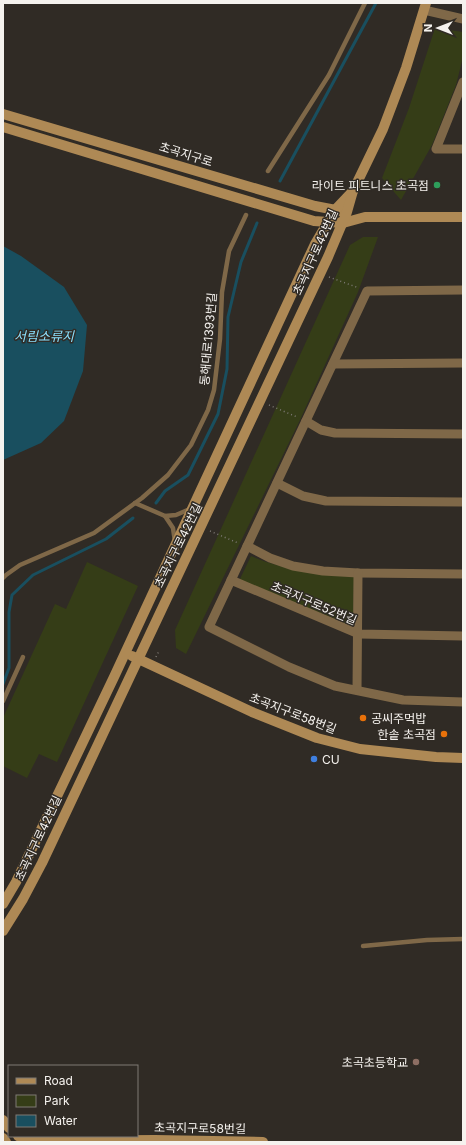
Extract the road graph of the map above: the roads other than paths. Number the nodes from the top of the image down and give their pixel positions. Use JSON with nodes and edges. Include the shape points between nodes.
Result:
{"nodes":[{"id":1,"x":365,"y":3,"type":"edge"},
{"id":2,"x":425,"y":6,"type":"edge"},
{"id":3,"x":463,"y":19,"type":"edge"},
{"id":4,"x":463,"y":84,"type":"edge"},
{"id":5,"x":3,"y":114,"type":"edge"},
{"id":6,"x":3,"y":127,"type":"edge"},
{"id":7,"x":463,"y":149,"type":"edge"},
{"id":8,"x":268,"y":171,"type":"dead end"},
{"id":9,"x":353,"y":191,"type":"junction"},
{"id":10,"x":335,"y":210,"type":"junction"},
{"id":11,"x":347,"y":212,"type":"junction"},
{"id":12,"x":246,"y":215,"type":"dead end"},
{"id":13,"x":463,"y":217,"type":"edge"},
{"id":14,"x":361,"y":218,"type":"junction"},
{"id":15,"x":328,"y":222,"type":"junction"},
{"id":16,"x":343,"y":223,"type":"junction"},
{"id":17,"x":463,"y":290,"type":"edge"},
{"id":18,"x":290,"y":298,"type":"junction"},
{"id":19,"x":306,"y":304,"type":"junction"},
{"id":20,"x":463,"y":363,"type":"edge"},
{"id":21,"x":332,"y":364,"type":"junction"},
{"id":22,"x":306,"y":421,"type":"junction"},
{"id":23,"x":463,"y":434,"type":"edge"},
{"id":24,"x":277,"y":483,"type":"junction"},
{"id":25,"x":463,"y":502,"type":"edge"},
{"id":26,"x":135,"y":503,"type":"junction"},
{"id":27,"x":192,"y":508,"type":"junction"},
{"id":28,"x":166,"y":516,"type":"junction"},
{"id":29,"x":175,"y":544,"type":"junction"},
{"id":30,"x":247,"y":546,"type":"junction"},
{"id":31,"x":358,"y":573,"type":"junction"},
{"id":32,"x":463,"y":574,"type":"edge"},
{"id":33,"x":3,"y":578,"type":"edge"},
{"id":34,"x":231,"y":580,"type":"junction"},
{"id":35,"x":359,"y":634,"type":"junction"},
{"id":36,"x":463,"y":636,"type":"edge"},
{"id":37,"x":125,"y":652,"type":"junction"},
{"id":38,"x":23,"y":657,"type":"dead end"},
{"id":39,"x":139,"y":659,"type":"junction"},
{"id":40,"x":357,"y":690,"type":"junction"},
{"id":41,"x":3,"y":701,"type":"edge"},
{"id":42,"x":463,"y":702,"type":"edge"},
{"id":43,"x":463,"y":758,"type":"edge"},
{"id":44,"x":3,"y":904,"type":"edge"},
{"id":45,"x":3,"y":931,"type":"edge"},
{"id":46,"x":463,"y":939,"type":"edge"},
{"id":47,"x":363,"y":946,"type":"dead end"},
{"id":48,"x":20,"y":1137,"type":"edge"},
{"id":49,"x":3,"y":1138,"type":"edge"},
{"id":50,"x":6,"y":1142,"type":"edge"},
{"id":51,"x":263,"y":1142,"type":"edge"}],
"edges":[{"from":1,"to":8,"type":"lane","via":[[329,75]]},
{"from":2,"to":3,"type":"street"},
{"from":2,"to":9,"type":"street","via":[[406,68],[383,129]]},
{"from":4,"to":7,"type":"street","via":[[436,149]]},
{"from":5,"to":10,"type":"street","name":"초곡지구로"},
{"from":6,"to":15,"type":"street","name":"초곡지구로","via":[[314,221]]},
{"from":9,"to":10,"type":"street","name":"초곡지구로42번길"},
{"from":9,"to":11,"type":"street","name":"초곡지구로42번길"},
{"from":10,"to":11,"type":"street","name":"초곡지구로"},
{"from":10,"to":15,"type":"street","name":"초곡지구로42번길"},
{"from":11,"to":14,"type":"street","name":"초곡지구로"},
{"from":11,"to":16,"type":"street","name":"초곡지구로42번길"},
{"from":12,"to":26,"type":"lane","name":"동해대로1393번길","via":[[229,251],[222,292],[214,390],[208,410],[191,445],[168,476]]},
{"from":13,"to":14,"type":"street","name":"초곡지구로"},
{"from":14,"to":16,"type":"street","name":"초곡지구로"},
{"from":15,"to":16,"type":"street","name":"초곡지구로"},
{"from":15,"to":18,"type":"street","name":"초곡지구로42번길"},
{"from":16,"to":19,"type":"street","name":"초곡지구로42번길"},
{"from":17,"to":21,"type":"street","via":[[367,290]]},
{"from":18,"to":19,"type":"street"},
{"from":18,"to":27,"type":"street","name":"초곡지구로42번길"},
{"from":19,"to":39,"type":"street","name":"초곡지구로42번길"},
{"from":20,"to":21,"type":"street"},
{"from":21,"to":22,"type":"street"},
{"from":22,"to":23,"type":"street","via":[[321,430],[335,433]]},
{"from":22,"to":24,"type":"street"},
{"from":24,"to":25,"type":"street","via":[[302,496],[326,501]]},
{"from":24,"to":30,"type":"street"},
{"from":26,"to":28,"type":"lane"},
{"from":26,"to":33,"type":"lane","name":"동해대로1393번길","via":[[94,533],[20,564]]},
{"from":27,"to":28,"type":"lane"},
{"from":27,"to":29,"type":"street","name":"초곡지구로42번길"},
{"from":28,"to":29,"type":"lane","via":[[173,528]]},
{"from":29,"to":37,"type":"street","name":"초곡지구로42번길"},
{"from":30,"to":31,"type":"street","via":[[293,566]]},
{"from":30,"to":34,"type":"street"},
{"from":31,"to":32,"type":"street"},
{"from":31,"to":35,"type":"street"},
{"from":34,"to":35,"type":"street","name":"초곡지구로52번길"},
{"from":34,"to":40,"type":"street","via":[[209,627],[289,667],[335,686]]},
{"from":35,"to":36,"type":"street","name":"초곡지구로52번길"},
{"from":35,"to":40,"type":"street"},
{"from":37,"to":39,"type":"street","name":"초곡지구로58번길"},
{"from":37,"to":44,"type":"street","name":"초곡지구로42번길","via":[[23,868]]},
{"from":38,"to":41,"type":"lane"},
{"from":39,"to":43,"type":"street","name":"초곡지구로58번길","via":[[252,712],[317,738],[360,749]]},
{"from":39,"to":45,"type":"street","name":"초곡지구로42번길","via":[[42,863]]},
{"from":40,"to":42,"type":"street","via":[[403,700]]},
{"from":46,"to":47,"type":"lane"},
{"from":48,"to":51,"type":"street","name":"초곡지구로58번길","via":[[28,1141]]},
{"from":49,"to":50,"type":"street"}]}
